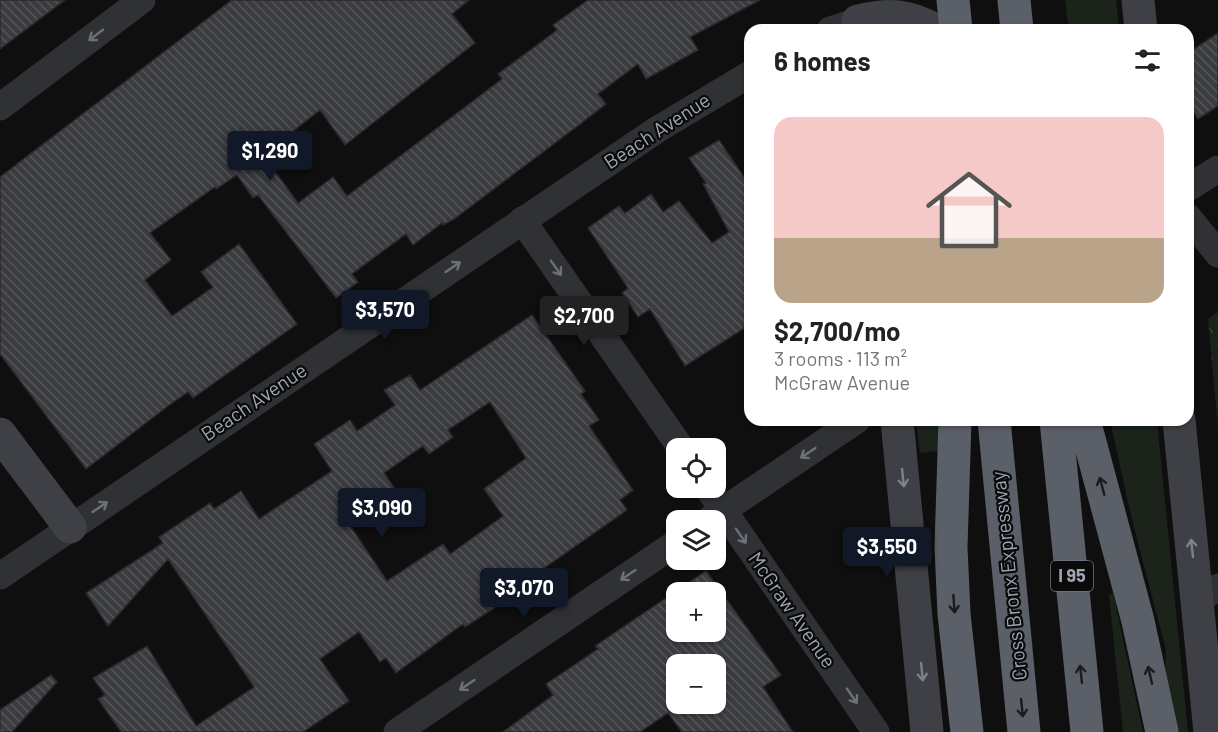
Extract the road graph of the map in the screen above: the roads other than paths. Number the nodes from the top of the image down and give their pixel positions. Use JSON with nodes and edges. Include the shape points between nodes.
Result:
{"nodes":[{"id":1,"x":142,"y":0,"type":"edge"},
{"id":2,"x":953,"y":0,"type":"edge"},
{"id":3,"x":1014,"y":0,"type":"edge"},
{"id":4,"x":1019,"y":0,"type":"edge"},
{"id":5,"x":1138,"y":0,"type":"edge"},
{"id":6,"x":853,"y":18,"type":"edge"},
{"id":7,"x":922,"y":24,"type":"edge"},
{"id":8,"x":955,"y":24,"type":"edge"},
{"id":9,"x":1016,"y":24,"type":"edge"},
{"id":10,"x":1017,"y":24,"type":"edge"},
{"id":11,"x":1140,"y":24,"type":"edge"},
{"id":12,"x":744,"y":78,"type":"edge"},
{"id":13,"x":0,"y":107,"type":"edge"},
{"id":14,"x":1218,"y":169,"type":"edge"},
{"id":15,"x":1194,"y":184,"type":"edge"},
{"id":16,"x":522,"y":220,"type":"junction"},
{"id":17,"x":1194,"y":224,"type":"edge"},
{"id":18,"x":1218,"y":254,"type":"edge"},
{"id":19,"x":848,"y":426,"type":"edge"},
{"id":20,"x":898,"y":426,"type":"edge"},
{"id":21,"x":956,"y":426,"type":"edge"},
{"id":22,"x":995,"y":426,"type":"edge"},
{"id":23,"x":1057,"y":426,"type":"edge"},
{"id":24,"x":1086,"y":426,"type":"edge"},
{"id":25,"x":1180,"y":426,"type":"edge"},
{"id":26,"x":0,"y":434,"type":"edge"},
{"id":27,"x":674,"y":438,"type":"edge"},
{"id":28,"x":725,"y":510,"type":"edge"},
{"id":29,"x":70,"y":527,"type":"junction"},
{"id":30,"x":726,"y":530,"type":"edge"},
{"id":31,"x":666,"y":550,"type":"edge"},
{"id":32,"x":0,"y":576,"type":"edge"},
{"id":33,"x":1207,"y":594,"type":"edge"},
{"id":34,"x":397,"y":732,"type":"edge"},
{"id":35,"x":876,"y":732,"type":"edge"},
{"id":36,"x":927,"y":732,"type":"edge"},
{"id":37,"x":967,"y":732,"type":"edge"},
{"id":38,"x":1024,"y":732,"type":"edge"},
{"id":39,"x":1087,"y":732,"type":"edge"},
{"id":40,"x":1162,"y":732,"type":"edge"},
{"id":41,"x":1209,"y":732,"type":"edge"}],
"edges":[{"from":1,"to":13,"type":"street","one_way":true},
{"from":2,"to":8,"type":"highway"},
{"from":3,"to":9,"type":"highway"},
{"from":4,"to":10,"type":"highway"},
{"from":5,"to":11,"type":"main road"},
{"from":6,"to":7,"type":"main road","via":[[889,15]]},
{"from":12,"to":16,"type":"street","name":"Beach Avenue","via":[[658,129]]},
{"from":14,"to":15,"type":"street"},
{"from":16,"to":27,"type":"street","one_way":true},
{"from":29,"to":16,"type":"street","name":"Beach Avenue","one_way":true},
{"from":17,"to":18,"type":"street"},
{"from":19,"to":28,"type":"street","one_way":true},
{"from":20,"to":36,"type":"main road","one_way":true},
{"from":21,"to":37,"type":"highway","one_way":true,"via":[[951,548]]},
{"from":22,"to":38,"type":"highway","name":"Cross Bronx Expressway","one_way":true},
{"from":39,"to":23,"type":"highway","number":"I 95","one_way":true},
{"from":40,"to":24,"type":"highway","one_way":true,"via":[[1138,621]]},
{"from":33,"to":25,"type":"main road","one_way":true},
{"from":26,"to":29,"type":"main road"},
{"from":29,"to":32,"type":"street","name":"Beach Avenue"},
{"from":30,"to":35,"type":"street","name":"McGraw Avenue","one_way":true},
{"from":31,"to":34,"type":"street","one_way":true},
{"from":33,"to":41,"type":"main road"}]}
